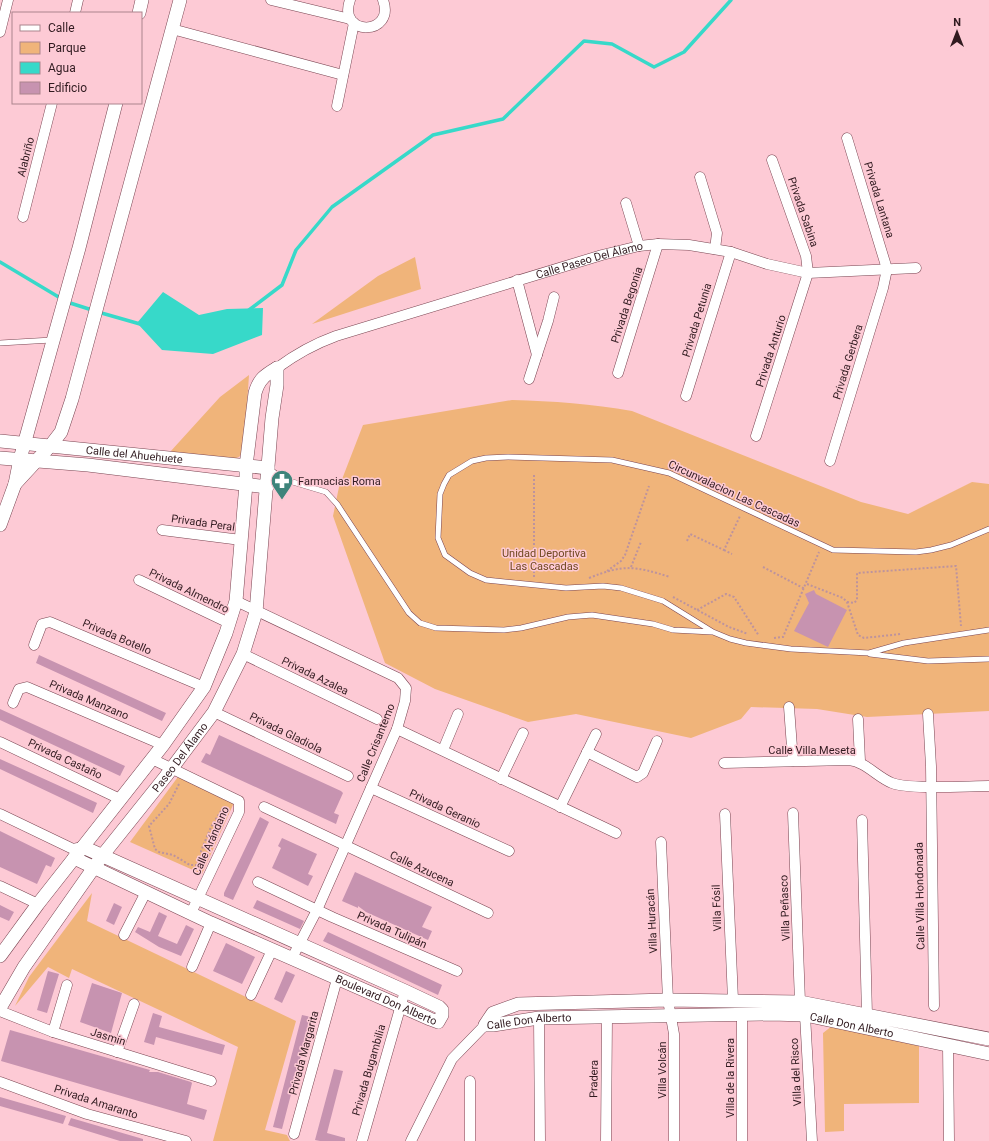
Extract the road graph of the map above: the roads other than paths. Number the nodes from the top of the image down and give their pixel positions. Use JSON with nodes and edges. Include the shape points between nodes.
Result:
{"nodes":[{"id":1,"x":8,"y":0,"type":"edge"},
{"id":2,"x":78,"y":0,"type":"edge"},
{"id":3,"x":142,"y":0,"type":"edge"},
{"id":4,"x":180,"y":0,"type":"edge"},
{"id":5,"x":271,"y":0,"type":"edge"},
{"id":6,"x":350,"y":0,"type":"edge"},
{"id":7,"x":383,"y":0,"type":"edge"},
{"id":8,"x":75,"y":12,"type":"edge"},
{"id":9,"x":139,"y":12,"type":"edge"},
{"id":10,"x":352,"y":21,"type":"junction"},
{"id":11,"x":172,"y":28,"type":"junction"},
{"id":12,"x":0,"y":32,"type":"edge"},
{"id":13,"x":343,"y":75,"type":"junction"},
{"id":14,"x":52,"y":104,"type":"edge"},
{"id":15,"x":116,"y":104,"type":"edge"},
{"id":16,"x":337,"y":106,"type":"dead end"},
{"id":17,"x":848,"y":138,"type":"dead end"},
{"id":18,"x":772,"y":160,"type":"dead end"},
{"id":19,"x":700,"y":177,"type":"dead end"},
{"id":20,"x":626,"y":203,"type":"dead end"},
{"id":21,"x":23,"y":217,"type":"dead end"},
{"id":22,"x":658,"y":244,"type":"junction"},
{"id":23,"x":639,"y":246,"type":"junction"},
{"id":24,"x":715,"y":249,"type":"junction"},
{"id":25,"x":731,"y":252,"type":"junction"},
{"id":26,"x":916,"y":268,"type":"dead end"},
{"id":27,"x":887,"y":269,"type":"junction"},
{"id":28,"x":808,"y":272,"type":"junction"},
{"id":29,"x":517,"y":280,"type":"junction"},
{"id":30,"x":554,"y":297,"type":"dead end"},
{"id":31,"x":53,"y":340,"type":"junction"},
{"id":32,"x":0,"y":342,"type":"edge"},
{"id":33,"x":537,"y":354,"type":"junction"},
{"id":34,"x":277,"y":368,"type":"junction"},
{"id":35,"x":618,"y":373,"type":"dead end"},
{"id":36,"x":529,"y":379,"type":"dead end"},
{"id":37,"x":686,"y":396,"type":"dead end"},
{"id":38,"x":756,"y":436,"type":"dead end"},
{"id":39,"x":0,"y":441,"type":"edge"},
{"id":40,"x":25,"y":443,"type":"junction"},
{"id":41,"x":51,"y":445,"type":"junction"},
{"id":42,"x":0,"y":458,"type":"edge"},
{"id":43,"x":20,"y":460,"type":"junction"},
{"id":44,"x":36,"y":460,"type":"junction"},
{"id":45,"x":830,"y":461,"type":"dead end"},
{"id":46,"x":246,"y":466,"type":"junction"},
{"id":47,"x":268,"y":468,"type":"junction"},
{"id":48,"x":286,"y":480,"type":"junction"},
{"id":49,"x":16,"y":484,"type":"junction"},
{"id":50,"x":246,"y":484,"type":"junction"},
{"id":51,"x":267,"y":486,"type":"junction"},
{"id":52,"x":0,"y":525,"type":"edge"},
{"id":53,"x":989,"y":529,"type":"edge"},
{"id":54,"x":162,"y":530,"type":"dead end"},
{"id":55,"x":241,"y":540,"type":"junction"},
{"id":56,"x":139,"y":580,"type":"dead end"},
{"id":57,"x":236,"y":601,"type":"junction"},
{"id":58,"x":256,"y":612,"type":"junction"},
{"id":59,"x":229,"y":623,"type":"junction"},
{"id":60,"x":989,"y":630,"type":"edge"},
{"id":61,"x":713,"y":632,"type":"junction"},
{"id":62,"x":34,"y":645,"type":"dead end"},
{"id":63,"x":869,"y":653,"type":"junction"},
{"id":64,"x":243,"y":654,"type":"junction"},
{"id":65,"x":989,"y":659,"type":"edge"},
{"id":66,"x":204,"y":687,"type":"junction"},
{"id":67,"x":13,"y":703,"type":"dead end"},
{"id":68,"x":789,"y":707,"type":"dead end"},
{"id":69,"x":214,"y":712,"type":"junction"},
{"id":70,"x":458,"y":714,"type":"dead end"},
{"id":71,"x":928,"y":714,"type":"dead end"},
{"id":72,"x":377,"y":719,"type":"dead end"},
{"id":73,"x":858,"y":719,"type":"dead end"},
{"id":74,"x":397,"y":729,"type":"junction"},
{"id":75,"x":523,"y":733,"type":"dead end"},
{"id":76,"x":596,"y":734,"type":"dead end"},
{"id":77,"x":657,"y":741,"type":"dead end"},
{"id":78,"x":0,"y":742,"type":"edge"},
{"id":79,"x":163,"y":745,"type":"junction"},
{"id":80,"x":443,"y":750,"type":"junction"},
{"id":81,"x":587,"y":752,"type":"junction"},
{"id":82,"x":152,"y":759,"type":"junction"},
{"id":83,"x":794,"y":761,"type":"junction"},
{"id":84,"x":860,"y":761,"type":"junction"},
{"id":85,"x":724,"y":763,"type":"dead end"},
{"id":86,"x":169,"y":773,"type":"junction"},
{"id":87,"x":348,"y":776,"type":"dead end"},
{"id":88,"x":501,"y":779,"type":"junction"},
{"id":89,"x":930,"y":786,"type":"junction"},
{"id":90,"x":989,"y":786,"type":"edge"},
{"id":91,"x":371,"y":788,"type":"junction"},
{"id":92,"x":120,"y":798,"type":"junction"},
{"id":93,"x":264,"y":807,"type":"dead end"},
{"id":94,"x":560,"y":807,"type":"junction"},
{"id":95,"x":793,"y":813,"type":"dead end"},
{"id":96,"x":0,"y":814,"type":"edge"},
{"id":97,"x":725,"y":814,"type":"dead end"},
{"id":98,"x":862,"y":820,"type":"dead end"},
{"id":99,"x":616,"y":833,"type":"dead end"},
{"id":100,"x":660,"y":842,"type":"dead end"},
{"id":101,"x":346,"y":846,"type":"junction"},
{"id":102,"x":77,"y":851,"type":"junction"},
{"id":103,"x":509,"y":852,"type":"dead end"},
{"id":104,"x":102,"y":856,"type":"junction"},
{"id":105,"x":93,"y":868,"type":"junction"},
{"id":106,"x":258,"y":882,"type":"dead end"},
{"id":107,"x":0,"y":886,"type":"edge"},
{"id":108,"x":146,"y":892,"type":"junction"},
{"id":109,"x":198,"y":899,"type":"junction"},
{"id":110,"x":38,"y":904,"type":"junction"},
{"id":111,"x":317,"y":910,"type":"junction"},
{"id":112,"x":191,"y":913,"type":"junction"},
{"id":113,"x":488,"y":913,"type":"dead end"},
{"id":114,"x":211,"y":923,"type":"junction"},
{"id":115,"x":124,"y":935,"type":"dead end"},
{"id":116,"x":300,"y":943,"type":"junction"},
{"id":117,"x":272,"y":950,"type":"junction"},
{"id":118,"x":0,"y":956,"type":"edge"},
{"id":119,"x":292,"y":958,"type":"junction"},
{"id":120,"x":192,"y":967,"type":"dead end"},
{"id":121,"x":457,"y":972,"type":"dead end"},
{"id":122,"x":337,"y":979,"type":"junction"},
{"id":123,"x":67,"y":985,"type":"dead end"},
{"id":124,"x":405,"y":991,"type":"junction"},
{"id":125,"x":251,"y":995,"type":"dead end"},
{"id":126,"x":668,"y":1000,"type":"junction"},
{"id":127,"x":733,"y":1000,"type":"junction"},
{"id":128,"x":800,"y":1002,"type":"junction"},
{"id":129,"x":134,"y":1004,"type":"dead end"},
{"id":130,"x":400,"y":1006,"type":"junction"},
{"id":131,"x":934,"y":1006,"type":"dead end"},
{"id":132,"x":0,"y":1010,"type":"edge"},
{"id":133,"x":742,"y":1015,"type":"junction"},
{"id":134,"x":805,"y":1015,"type":"junction"},
{"id":135,"x":867,"y":1015,"type":"junction"},
{"id":136,"x":672,"y":1016,"type":"junction"},
{"id":137,"x":607,"y":1017,"type":"junction"},
{"id":138,"x":539,"y":1018,"type":"junction"},
{"id":139,"x":485,"y":1025,"type":"junction"},
{"id":140,"x":54,"y":1032,"type":"junction"},
{"id":141,"x":989,"y":1039,"type":"edge"},
{"id":142,"x":948,"y":1045,"type":"junction"},
{"id":143,"x":117,"y":1052,"type":"junction"},
{"id":144,"x":989,"y":1054,"type":"edge"},
{"id":145,"x":470,"y":1080,"type":"dead end"},
{"id":146,"x":211,"y":1081,"type":"dead end"},
{"id":147,"x":0,"y":1082,"type":"edge"},
{"id":148,"x":294,"y":1134,"type":"dead end"},
{"id":149,"x":186,"y":1141,"type":"edge"},
{"id":150,"x":362,"y":1141,"type":"edge"},
{"id":151,"x":411,"y":1141,"type":"edge"},
{"id":152,"x":470,"y":1141,"type":"edge"},
{"id":153,"x":540,"y":1141,"type":"edge"},
{"id":154,"x":606,"y":1141,"type":"edge"},
{"id":155,"x":674,"y":1141,"type":"edge"},
{"id":156,"x":742,"y":1141,"type":"edge"},
{"id":157,"x":812,"y":1141,"type":"edge"},
{"id":158,"x":949,"y":1141,"type":"edge"}],
"edges":[{"from":1,"to":12,"type":"street"},
{"from":2,"to":8,"type":"street"},
{"from":3,"to":9,"type":"street"},
{"from":4,"to":11,"type":"street"},
{"from":5,"to":10,"type":"street"},
{"from":6,"to":10,"type":"street","via":[[348,12]]},
{"from":7,"to":10,"type":"street","via":[[385,12],[379,24],[366,28]]},
{"from":10,"to":13,"type":"street"},
{"from":11,"to":13,"type":"street"},
{"from":11,"to":41,"type":"street","via":[[72,400],[61,432]]},
{"from":13,"to":16,"type":"street"},
{"from":14,"to":21,"type":"street","name":"Alabriño"},
{"from":15,"to":31,"type":"street"},
{"from":17,"to":27,"type":"street","name":"Privada Lantana"},
{"from":18,"to":28,"type":"street","name":"Privada Sabina","via":[[806,256]]},
{"from":19,"to":24,"type":"street","via":[[716,233]]},
{"from":20,"to":23,"type":"street"},
{"from":22,"to":23,"type":"street","name":"Calle Paseo Del Álamo"},
{"from":22,"to":24,"type":"street","name":"Calle Paseo Del Álamo"},
{"from":22,"to":35,"type":"street","name":"Privada Begonia"},
{"from":23,"to":29,"type":"street","name":"Calle Paseo Del Álamo"},
{"from":24,"to":25,"type":"street","name":"Calle Paseo Del Álamo"},
{"from":25,"to":28,"type":"street","name":"Calle Paseo Del Álamo","via":[[767,264]]},
{"from":25,"to":37,"type":"street","name":"Privada Petunia"},
{"from":26,"to":27,"type":"street","name":"Calle Paseo Del Álamo"},
{"from":27,"to":28,"type":"street","name":"Calle Paseo Del Álamo"},
{"from":27,"to":45,"type":"street","name":"Privada Gerbera","via":[[884,288]]},
{"from":28,"to":38,"type":"street","name":"Privada Anturio"},
{"from":29,"to":33,"type":"street"},
{"from":29,"to":34,"type":"street","name":"Calle Paseo Del Álamo","via":[[336,336],[301,351]]},
{"from":30,"to":33,"type":"street"},
{"from":31,"to":32,"type":"lane"},
{"from":31,"to":40,"type":"street"},
{"from":33,"to":36,"type":"street"},
{"from":34,"to":46,"type":"street","name":"Calle Paseo Del Álamo","via":[[262,376],[258,382]]},
{"from":34,"to":47,"type":"street"},
{"from":39,"to":40,"type":"street","name":"Calle del Ahuehuete"},
{"from":40,"to":41,"type":"street","name":"Calle del Ahuehuete"},
{"from":40,"to":43,"type":"street"},
{"from":41,"to":44,"type":"street"},
{"from":41,"to":46,"type":"street","name":"Calle del Ahuehuete"},
{"from":42,"to":43,"type":"street","name":"Calle del Ahuehuete"},
{"from":43,"to":44,"type":"street","name":"Calle del Ahuehuete"},
{"from":43,"to":49,"type":"street"},
{"from":44,"to":49,"type":"street"},
{"from":44,"to":50,"type":"street","name":"Calle del Ahuehuete"},
{"from":46,"to":47,"type":"street","name":"Calle del Ahuehuete"},
{"from":46,"to":50,"type":"street","name":"Paseo Del Álamo"},
{"from":47,"to":48,"type":"lane"},
{"from":47,"to":51,"type":"street","name":"Paseo Del Álamo"},
{"from":48,"to":51,"type":"lane"},
{"from":48,"to":61,"type":"lane","via":[[326,492],[337,504],[409,613],[420,623],[436,628],[504,630],[568,617],[592,615],[653,624],[673,630]]},
{"from":49,"to":52,"type":"street"},
{"from":50,"to":51,"type":"street","name":"Calle del Ahuehuete"},
{"from":50,"to":55,"type":"street","name":"Paseo Del Álamo"},
{"from":51,"to":58,"type":"street","name":"Paseo Del Álamo"},
{"from":53,"to":61,"type":"lane","name":"Circunvalacion Las Cascadas","via":[[951,545],[916,552],[833,550],[669,472],[612,460],[486,458],[472,461],[450,475],[444,484],[440,494],[438,538],[445,555],[470,573],[486,580],[566,588],[603,586],[642,594],[677,608]]},
{"from":54,"to":55,"type":"street","name":"Privada Peral"},
{"from":55,"to":57,"type":"street","name":"Paseo Del Álamo"},
{"from":56,"to":59,"type":"street","name":"Privada Almendro"},
{"from":57,"to":58,"type":"street","name":"Calle Crisantemo"},
{"from":57,"to":59,"type":"street","name":"Paseo Del Álamo"},
{"from":58,"to":64,"type":"street","name":"Paseo Del Álamo"},
{"from":58,"to":74,"type":"street","name":"Calle Crisantemo","via":[[398,678],[406,688]]},
{"from":59,"to":66,"type":"street","name":"Paseo Del Álamo"},
{"from":60,"to":63,"type":"lane","name":"Circunvalacion Las Cascadas","via":[[904,642]]},
{"from":61,"to":63,"type":"lane","name":"Circunvalacion Las Cascadas","via":[[746,643],[791,649]]},
{"from":62,"to":66,"type":"street","name":"Privada Botello","via":[[42,624],[50,622]]},
{"from":63,"to":65,"type":"lane","via":[[928,661]]},
{"from":64,"to":69,"type":"street","name":"Paseo Del Álamo"},
{"from":64,"to":72,"type":"street","name":"Privada Azalea"},
{"from":66,"to":79,"type":"street","name":"Paseo Del Álamo"},
{"from":67,"to":79,"type":"street","name":"Privada Manzano","via":[[19,690],[27,687]]},
{"from":68,"to":83,"type":"street"},
{"from":69,"to":86,"type":"street","name":"Paseo Del Álamo"},
{"from":69,"to":87,"type":"street","name":"Privada Gladiola"},
{"from":70,"to":80,"type":"street"},
{"from":71,"to":89,"type":"street","name":"Calle Villa Hondonada"},
{"from":73,"to":84,"type":"street"},
{"from":74,"to":80,"type":"street"},
{"from":74,"to":91,"type":"street","name":"Calle Crisantemo"},
{"from":75,"to":88,"type":"street"},
{"from":76,"to":81,"type":"street"},
{"from":77,"to":81,"type":"street","via":[[640,776],[637,777]]},
{"from":78,"to":92,"type":"street","name":"Privada Castaño"},
{"from":79,"to":82,"type":"street","name":"Paseo Del Álamo"},
{"from":80,"to":88,"type":"street"},
{"from":81,"to":94,"type":"street"},
{"from":82,"to":86,"type":"street","name":"Calle Arándano"},
{"from":82,"to":92,"type":"street","name":"Paseo Del Álamo"},
{"from":83,"to":84,"type":"street","name":"Calle Villa Meseta"},
{"from":83,"to":85,"type":"street","name":"Calle Villa Meseta"},
{"from":84,"to":89,"type":"street","name":"Calle Villa Meseta","via":[[893,784]]},
{"from":86,"to":104,"type":"street","name":"Paseo Del Álamo"},
{"from":86,"to":109,"type":"street","name":"Calle Arándano","via":[[239,801],[239,812]]},
{"from":88,"to":94,"type":"street"},
{"from":89,"to":90,"type":"street","name":"Calle Villa Meseta"},
{"from":89,"to":131,"type":"street","name":"Calle Villa Hondonada"},
{"from":91,"to":101,"type":"street","name":"Calle Crisantemo"},
{"from":91,"to":103,"type":"street","name":"Privada Geranio"},
{"from":92,"to":102,"type":"street","name":"Paseo Del Álamo"},
{"from":93,"to":101,"type":"street","name":"Calle Azucena"},
{"from":94,"to":99,"type":"street"},
{"from":95,"to":128,"type":"street","name":"Villa Peñasco"},
{"from":96,"to":102,"type":"street"},
{"from":97,"to":127,"type":"street","name":"Villa Fósil"},
{"from":98,"to":135,"type":"street"},
{"from":100,"to":126,"type":"street","name":"Villa Huracán"},
{"from":101,"to":111,"type":"street","name":"Calle Crisantemo"},
{"from":101,"to":113,"type":"street","name":"Calle Azucena"},
{"from":102,"to":104,"type":"street","name":"Boulevard Don Alberto"},
{"from":102,"to":105,"type":"street","name":"Boulevard Don Alberto"},
{"from":102,"to":110,"type":"street","name":"Paseo Del Álamo"},
{"from":104,"to":105,"type":"street","name":"Paseo Del Álamo"},
{"from":104,"to":109,"type":"street","name":"Boulevard Don Alberto"},
{"from":105,"to":108,"type":"street","name":"Boulevard Don Alberto"},
{"from":105,"to":132,"type":"street","name":"Paseo Del Álamo","via":[[24,967]]},
{"from":106,"to":111,"type":"street","name":"Privada Tulipán"},
{"from":107,"to":110,"type":"street"},
{"from":108,"to":112,"type":"street","name":"Boulevard Don Alberto"},
{"from":108,"to":115,"type":"street"},
{"from":109,"to":112,"type":"street","name":"Calle Arándano"},
{"from":109,"to":116,"type":"street","name":"Boulevard Don Alberto"},
{"from":110,"to":118,"type":"street","name":"Paseo Del Álamo"},
{"from":111,"to":116,"type":"street","name":"Calle Crisantemo"},
{"from":111,"to":121,"type":"street","name":"Privada Tulipán"},
{"from":112,"to":114,"type":"street","name":"Boulevard Don Alberto"},
{"from":114,"to":117,"type":"street","name":"Boulevard Don Alberto"},
{"from":114,"to":120,"type":"street"},
{"from":116,"to":119,"type":"street","name":"Calle Crisantemo"},
{"from":116,"to":124,"type":"street","name":"Boulevard Don Alberto"},
{"from":117,"to":119,"type":"street","name":"Boulevard Don Alberto"},
{"from":117,"to":125,"type":"street"},
{"from":119,"to":122,"type":"street","name":"Boulevard Don Alberto"},
{"from":122,"to":130,"type":"street","name":"Boulevard Don Alberto"},
{"from":122,"to":148,"type":"street","name":"Privada Margarita"},
{"from":123,"to":140,"type":"street"},
{"from":124,"to":130,"type":"street","name":"Privada Bugambilia"},
{"from":124,"to":130,"type":"street","name":"Boulevard Don Alberto","via":[[439,1007],[442,1015],[438,1022]]},
{"from":126,"to":127,"type":"street","name":"Calle Don Alberto"},
{"from":126,"to":136,"type":"street","name":"Villa Volcán"},
{"from":126,"to":139,"type":"street","name":"Calle Don Alberto","via":[[518,1004],[493,1013]]},
{"from":127,"to":128,"type":"street","name":"Calle Don Alberto"},
{"from":128,"to":134,"type":"street","name":"Villa del Risco"},
{"from":128,"to":135,"type":"street","name":"Calle Don Alberto"},
{"from":129,"to":143,"type":"street"},
{"from":130,"to":150,"type":"street","name":"Privada Bugambilia"},
{"from":132,"to":140,"type":"street","name":"Jasmín"},
{"from":133,"to":134,"type":"street","name":"Calle Don Alberto"},
{"from":133,"to":136,"type":"street","name":"Calle Don Alberto"},
{"from":133,"to":156,"type":"street","name":"Villa de la Rivera"},
{"from":134,"to":142,"type":"street","name":"Calle Don Alberto"},
{"from":134,"to":157,"type":"street","name":"Villa del Risco"},
{"from":135,"to":141,"type":"street","name":"Calle Don Alberto"},
{"from":136,"to":137,"type":"street","name":"Calle Don Alberto"},
{"from":136,"to":155,"type":"street","name":"Villa Volcán"},
{"from":137,"to":138,"type":"street","name":"Calle Don Alberto"},
{"from":137,"to":154,"type":"street","name":"Pradera"},
{"from":138,"to":139,"type":"street","name":"Calle Don Alberto"},
{"from":138,"to":153,"type":"street"},
{"from":139,"to":151,"type":"street","via":[[452,1060]]},
{"from":140,"to":143,"type":"street","name":"Jasmín"},
{"from":142,"to":144,"type":"street","name":"Calle Don Alberto"},
{"from":142,"to":158,"type":"street"},
{"from":143,"to":146,"type":"street","name":"Jasmín"},
{"from":145,"to":152,"type":"street"},
{"from":147,"to":149,"type":"street","name":"Privada Amaranto","via":[[87,1114]]}]}
